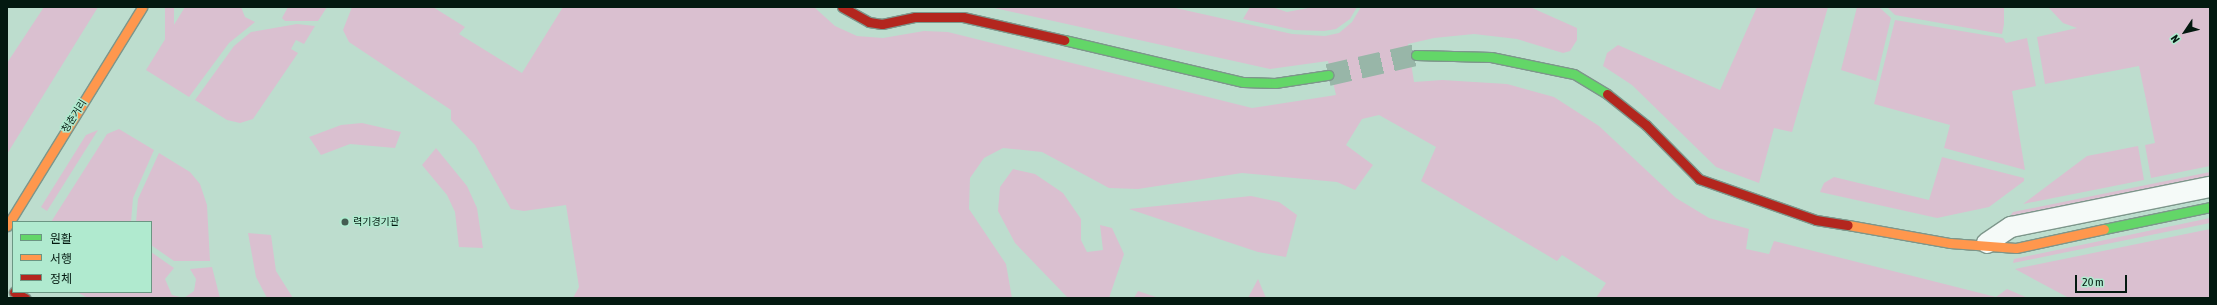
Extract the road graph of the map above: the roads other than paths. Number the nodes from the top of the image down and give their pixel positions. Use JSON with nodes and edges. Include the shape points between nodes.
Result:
{"nodes":[{"id":1,"x":142,"y":7,"type":"edge"},
{"id":2,"x":842,"y":7,"type":"edge"},
{"id":3,"x":1416,"y":55,"type":"tunnel mouth"},
{"id":4,"x":1328,"y":75,"type":"tunnel mouth"},
{"id":5,"x":2210,"y":187,"type":"edge"},
{"id":6,"x":2210,"y":207,"type":"edge"},
{"id":7,"x":7,"y":226,"type":"edge"},
{"id":8,"x":1987,"y":243,"type":"junction"},
{"id":9,"x":16,"y":293,"type":"edge"},
{"id":10,"x":25,"y":298,"type":"edge"}],
"edges":[{"from":1,"to":7,"type":"street","name":"청춘거리"},
{"from":2,"to":4,"type":"street","via":[[869,22],[882,24],[921,16],[963,17],[1243,82],[1275,84]]},
{"from":3,"to":8,"type":"street","via":[[1491,57],[1574,74],[1597,86],[1646,125],[1699,179],[1736,195],[1816,220],[1950,243]]},
{"from":5,"to":8,"type":"street","via":[[2012,227]]},
{"from":6,"to":8,"type":"street","via":[[2016,248]]},
{"from":9,"to":10,"type":"street"}]}
